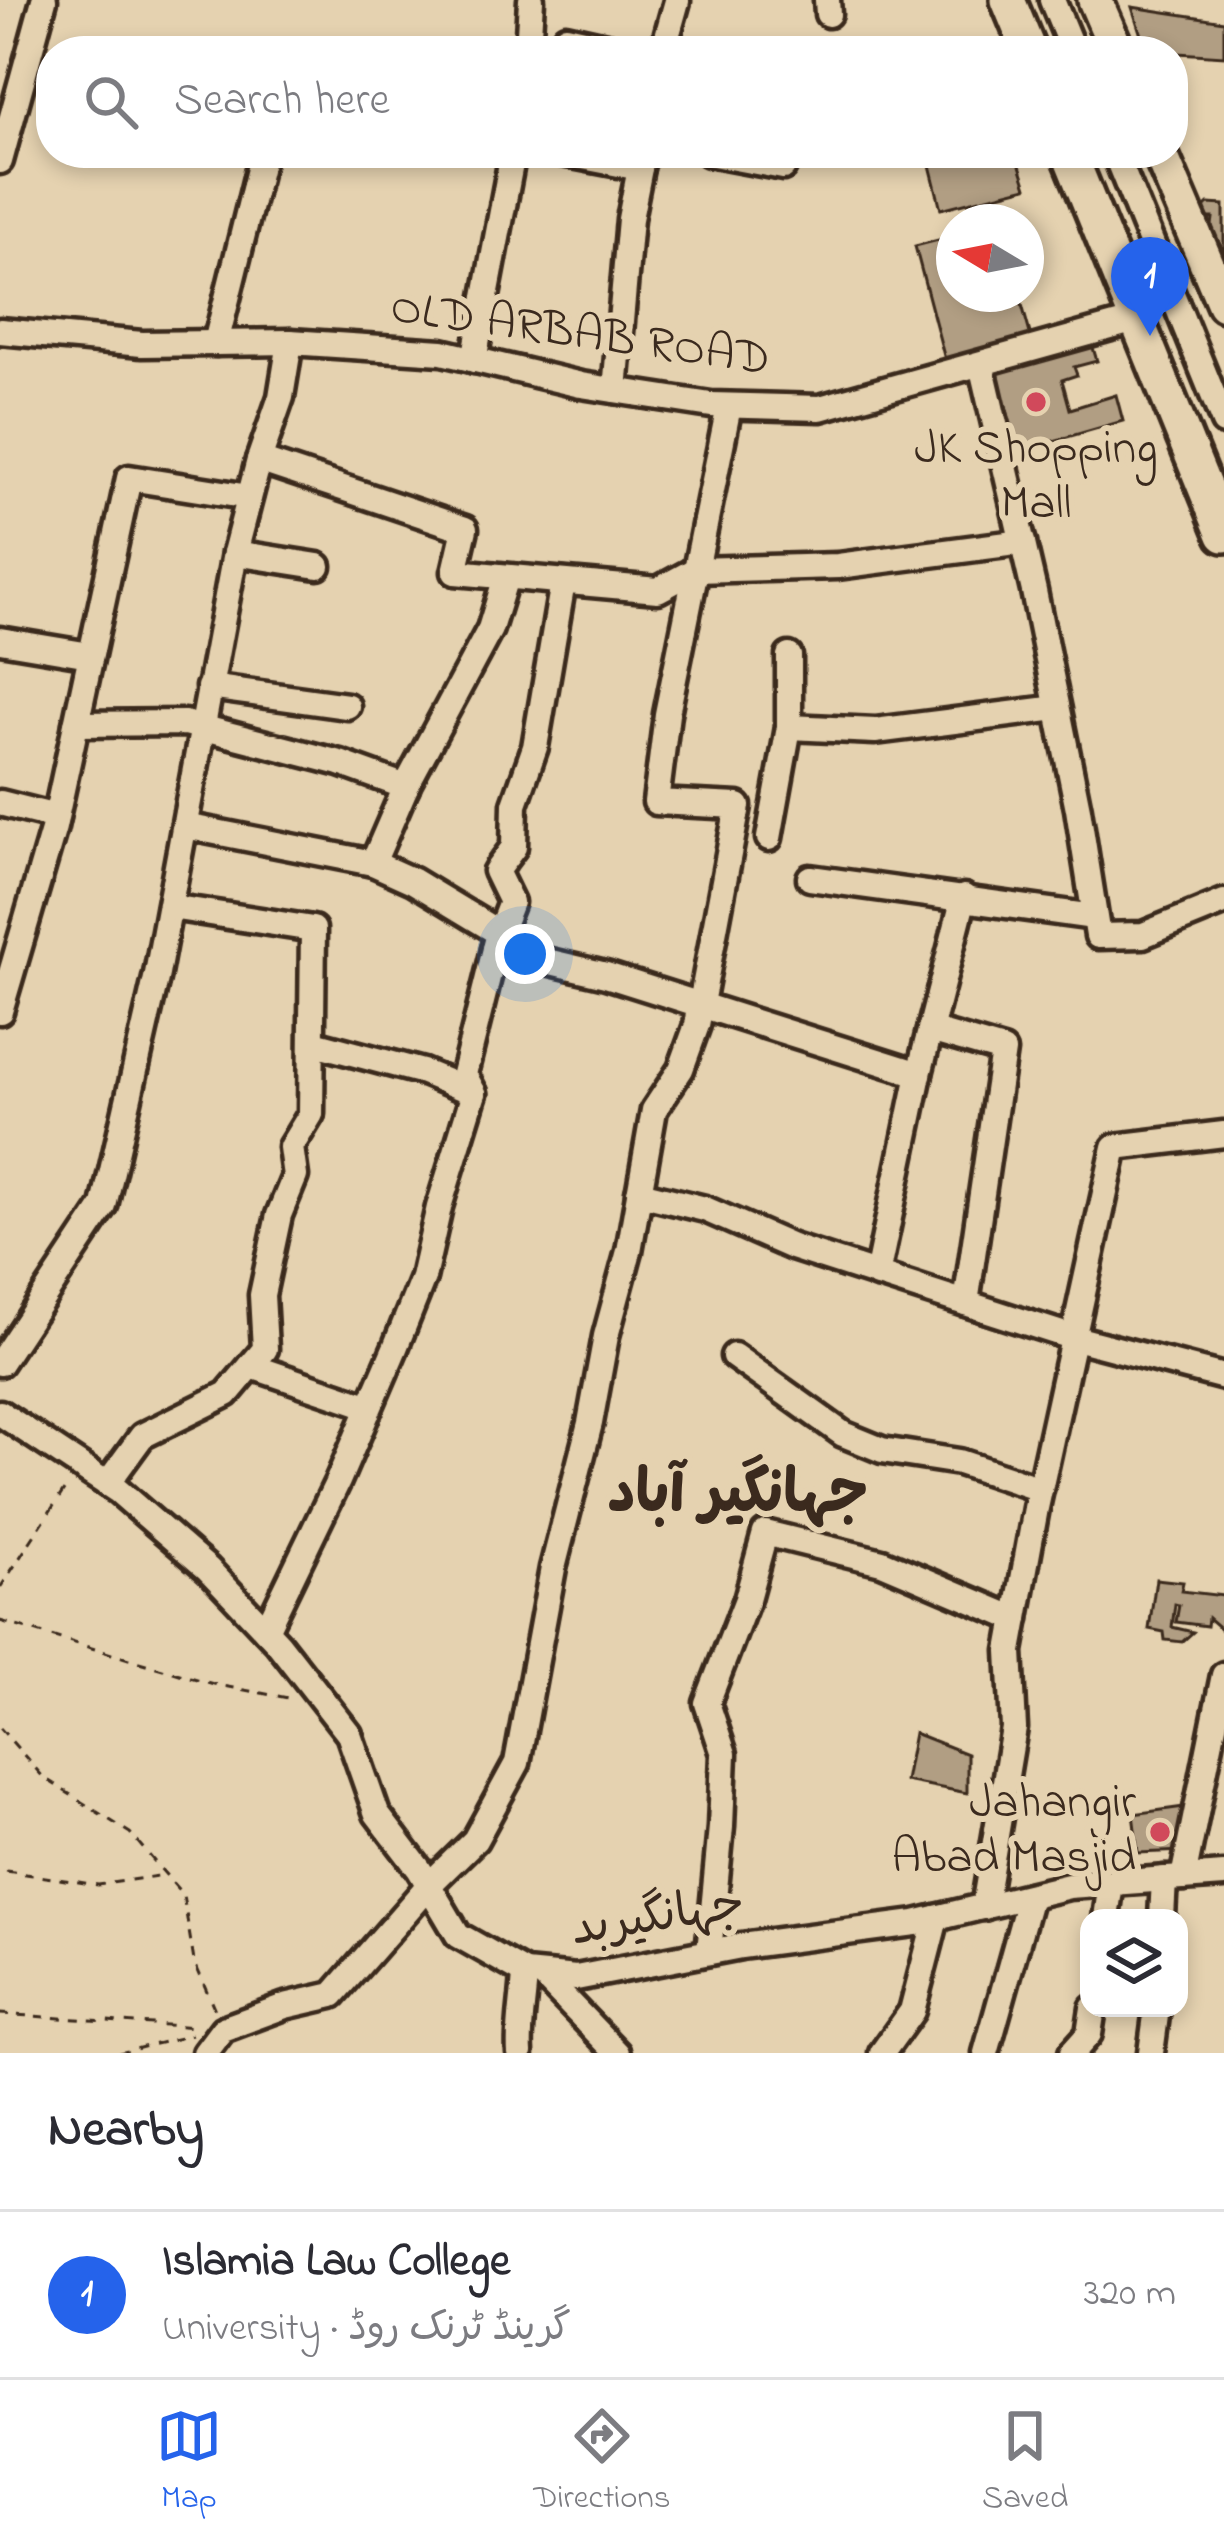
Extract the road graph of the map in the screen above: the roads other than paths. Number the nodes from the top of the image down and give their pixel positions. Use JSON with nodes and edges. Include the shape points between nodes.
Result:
{"nodes":[{"id":1,"x":44,"y":0,"type":"edge"},
{"id":2,"x":531,"y":0,"type":"edge"},
{"id":3,"x":1008,"y":0,"type":"edge"},
{"id":4,"x":1052,"y":0,"type":"edge"},
{"id":5,"x":1095,"y":0,"type":"edge"},
{"id":6,"x":677,"y":1,"type":"edge"},
{"id":7,"x":529,"y":36,"type":"edge"},
{"id":8,"x":667,"y":36,"type":"edge"},
{"id":9,"x":1023,"y":36,"type":"edge"},
{"id":10,"x":1067,"y":36,"type":"edge"},
{"id":11,"x":1111,"y":36,"type":"edge"},
{"id":12,"x":0,"y":161,"type":"edge"},
{"id":13,"x":259,"y":168,"type":"edge"},
{"id":14,"x":509,"y":168,"type":"edge"},
{"id":15,"x":640,"y":168,"type":"edge"},
{"id":16,"x":1076,"y":168,"type":"edge"},
{"id":17,"x":1121,"y":168,"type":"edge"},
{"id":18,"x":1167,"y":168,"type":"edge"},
{"id":19,"x":1222,"y":295,"type":"edge"},
{"id":20,"x":1136,"y":320,"type":"junction"},
{"id":21,"x":0,"y":331,"type":"edge"},
{"id":22,"x":290,"y":342,"type":"junction"},
{"id":23,"x":216,"y":343,"type":"junction"},
{"id":24,"x":474,"y":360,"type":"junction"},
{"id":25,"x":981,"y":364,"type":"junction"},
{"id":26,"x":615,"y":390,"type":"junction"},
{"id":27,"x":729,"y":406,"type":"junction"},
{"id":28,"x":1224,"y":422,"type":"edge"},
{"id":29,"x":259,"y":460,"type":"junction"},
{"id":30,"x":248,"y":497,"type":"junction"},
{"id":31,"x":1224,"y":535,"type":"edge"},
{"id":32,"x":1023,"y":542,"type":"junction"},
{"id":33,"x":236,"y":553,"type":"junction"},
{"id":34,"x":318,"y":566,"type":"dead end"},
{"id":35,"x":695,"y":569,"type":"junction"},
{"id":36,"x":506,"y":577,"type":"junction"},
{"id":37,"x":563,"y":582,"type":"junction"},
{"id":38,"x":0,"y":640,"type":"edge"},
{"id":39,"x":90,"y":655,"type":"junction"},
{"id":40,"x":789,"y":656,"type":"dead end"},
{"id":41,"x":209,"y":687,"type":"junction"},
{"id":42,"x":346,"y":706,"type":"dead end"},
{"id":43,"x":1057,"y":708,"type":"junction"},
{"id":44,"x":76,"y":724,"type":"junction"},
{"id":45,"x":789,"y":727,"type":"junction"},
{"id":46,"x":205,"y":731,"type":"junction"},
{"id":47,"x":406,"y":787,"type":"junction"},
{"id":48,"x":0,"y":802,"type":"edge"},
{"id":49,"x":56,"y":817,"type":"junction"},
{"id":50,"x":185,"y":826,"type":"junction"},
{"id":51,"x":769,"y":838,"type":"dead end"},
{"id":52,"x":373,"y":863,"type":"junction"},
{"id":53,"x":810,"y":878,"type":"dead end"},
{"id":54,"x":964,"y":897,"type":"junction"},
{"id":55,"x":1224,"y":902,"type":"edge"},
{"id":56,"x":170,"y":907,"type":"junction"},
{"id":57,"x":1094,"y":917,"type":"junction"},
{"id":58,"x":497,"y":941,"type":"junction"},
{"id":59,"x":700,"y":1007,"type":"junction"},
{"id":60,"x":0,"y":1010,"type":"edge"},
{"id":61,"x":930,"y":1030,"type":"junction"},
{"id":62,"x":314,"y":1043,"type":"junction"},
{"id":63,"x":919,"y":1074,"type":"junction"},
{"id":64,"x":474,"y":1093,"type":"junction"},
{"id":65,"x":1224,"y":1134,"type":"edge"},
{"id":66,"x":639,"y":1193,"type":"junction"},
{"id":67,"x":877,"y":1275,"type":"junction"},
{"id":68,"x":966,"y":1303,"type":"junction"},
{"id":69,"x":1071,"y":1337,"type":"junction"},
{"id":70,"x":734,"y":1356,"type":"dead end"},
{"id":71,"x":0,"y":1363,"type":"edge"},
{"id":72,"x":251,"y":1366,"type":"junction"},
{"id":73,"x":1224,"y":1377,"type":"edge"},
{"id":74,"x":368,"y":1406,"type":"junction"},
{"id":75,"x":0,"y":1413,"type":"edge"},
{"id":76,"x":107,"y":1484,"type":"junction"},
{"id":77,"x":1040,"y":1489,"type":"junction"},
{"id":78,"x":1016,"y":1619,"type":"junction"},
{"id":79,"x":266,"y":1630,"type":"junction"},
{"id":80,"x":1224,"y":1675,"type":"edge"},
{"id":81,"x":1224,"y":1875,"type":"edge"},
{"id":82,"x":1173,"y":1879,"type":"junction"},
{"id":83,"x":1111,"y":1883,"type":"junction"},
{"id":84,"x":429,"y":1885,"type":"junction"},
{"id":85,"x":1030,"y":1896,"type":"junction"},
{"id":86,"x":984,"y":1906,"type":"junction"},
{"id":87,"x":1107,"y":1909,"type":"edge"},
{"id":88,"x":1165,"y":1909,"type":"edge"},
{"id":89,"x":936,"y":1918,"type":"junction"},
{"id":90,"x":709,"y":1952,"type":"junction"},
{"id":91,"x":535,"y":1975,"type":"junction"},
{"id":92,"x":1092,"y":2017,"type":"edge"},
{"id":93,"x":1156,"y":2017,"type":"edge"},
{"id":94,"x":205,"y":2053,"type":"edge"},
{"id":95,"x":520,"y":2053,"type":"edge"},
{"id":96,"x":617,"y":2053,"type":"edge"},
{"id":97,"x":882,"y":2053,"type":"edge"},
{"id":98,"x":986,"y":2053,"type":"edge"},
{"id":99,"x":1072,"y":2053,"type":"edge"},
{"id":100,"x":1151,"y":2053,"type":"edge"}],
"edges":[{"from":1,"to":12,"type":"street"},
{"from":2,"to":7,"type":"street"},
{"from":3,"to":9,"type":"highway"},
{"from":4,"to":10,"type":"street"},
{"from":5,"to":11,"type":"highway"},
{"from":6,"to":8,"type":"street"},
{"from":13,"to":23,"type":"street"},
{"from":14,"to":24,"type":"street"},
{"from":15,"to":26,"type":"street"},
{"from":16,"to":20,"type":"highway"},
{"from":17,"to":28,"type":"street"},
{"from":18,"to":19,"type":"highway"},
{"from":20,"to":25,"type":"street","name":"OLD ARBAB ROAD"},
{"from":20,"to":31,"type":"highway"},
{"from":21,"to":23,"type":"street","name":"OLD ARBAB ROAD"},
{"from":22,"to":23,"type":"street","name":"OLD ARBAB ROAD"},
{"from":22,"to":24,"type":"street","name":"OLD ARBAB ROAD"},
{"from":22,"to":29,"type":"street"},
{"from":24,"to":26,"type":"street","name":"OLD ARBAB ROAD"},
{"from":25,"to":27,"type":"street","name":"OLD ARBAB ROAD","via":[[820,408]]},
{"from":25,"to":32,"type":"street"},
{"from":26,"to":27,"type":"street","name":"OLD ARBAB ROAD"},
{"from":27,"to":35,"type":"street"},
{"from":29,"to":30,"type":"street"},
{"from":29,"to":36,"type":"street","via":[[465,529],[455,572]]},
{"from":30,"to":33,"type":"street"},
{"from":30,"to":39,"type":"street","via":[[129,478]]},
{"from":32,"to":35,"type":"street","via":[[838,566]]},
{"from":32,"to":43,"type":"street"},
{"from":33,"to":34,"type":"street"},
{"from":33,"to":41,"type":"street"},
{"from":35,"to":37,"type":"street","via":[[658,590]]},
{"from":35,"to":59,"type":"street","via":[[656,802],[738,806]]},
{"from":36,"to":37,"type":"street"},
{"from":36,"to":47,"type":"street","via":[[490,629]]},
{"from":37,"to":58,"type":"street","via":[[535,747],[515,804],[514,847],[496,871],[511,902]]},
{"from":38,"to":39,"type":"street"},
{"from":39,"to":44,"type":"street"},
{"from":40,"to":45,"type":"street"},
{"from":41,"to":42,"type":"street"},
{"from":41,"to":46,"type":"street"},
{"from":43,"to":45,"type":"street","via":[[875,731]]},
{"from":43,"to":57,"type":"street"},
{"from":44,"to":46,"type":"street","via":[[184,723]]},
{"from":44,"to":49,"type":"street"},
{"from":45,"to":51,"type":"street"},
{"from":46,"to":47,"type":"street"},
{"from":46,"to":50,"type":"street"},
{"from":47,"to":52,"type":"street"},
{"from":48,"to":49,"type":"street"},
{"from":49,"to":60,"type":"street"},
{"from":50,"to":52,"type":"street"},
{"from":50,"to":56,"type":"street"},
{"from":52,"to":58,"type":"street","via":[[413,881]]},
{"from":53,"to":54,"type":"street"},
{"from":54,"to":57,"type":"street"},
{"from":54,"to":61,"type":"street"},
{"from":55,"to":57,"type":"street","via":[[1143,935],[1098,936]]},
{"from":56,"to":62,"type":"street","via":[[313,929]]},
{"from":56,"to":71,"type":"street","via":[[104,1206]]},
{"from":58,"to":59,"type":"street"},
{"from":58,"to":64,"type":"street","via":[[464,1073]]},
{"from":59,"to":63,"type":"street"},
{"from":59,"to":66,"type":"street","via":[[681,1070],[654,1110]]},
{"from":61,"to":63,"type":"street"},
{"from":61,"to":68,"type":"street","via":[[1003,1051]]},
{"from":62,"to":64,"type":"street"},
{"from":62,"to":72,"type":"street","via":[[311,1114],[291,1147],[295,1176],[262,1295],[265,1349]]},
{"from":63,"to":67,"type":"street"},
{"from":64,"to":74,"type":"street","via":[[422,1278]]},
{"from":65,"to":69,"type":"street","via":[[1115,1147]]},
{"from":66,"to":67,"type":"street","via":[[706,1209]]},
{"from":66,"to":84,"type":"street","via":[[517,1763],[475,1840]]},
{"from":67,"to":68,"type":"street"},
{"from":68,"to":69,"type":"street"},
{"from":69,"to":73,"type":"street"},
{"from":69,"to":77,"type":"street"},
{"from":70,"to":77,"type":"street","via":[[843,1434]]},
{"from":72,"to":74,"type":"street"},
{"from":72,"to":76,"type":"street","via":[[227,1394],[142,1436]]},
{"from":74,"to":79,"type":"street"},
{"from":75,"to":76,"type":"street","name":"جہانگیربد"},
{"from":76,"to":79,"type":"street","name":"جہانگیربد"},
{"from":77,"to":78,"type":"street"},
{"from":78,"to":86,"type":"street","via":[[1013,1728]]},
{"from":78,"to":90,"type":"street","via":[[882,1562],[765,1533],[707,1703],[724,1754]]},
{"from":79,"to":84,"type":"street","name":"جہانگیربد","via":[[349,1734],[376,1814]]},
{"from":80,"to":82,"type":"street"},
{"from":81,"to":82,"type":"street","name":"جہانگیربد"},
{"from":82,"to":83,"type":"street","name":"جہانگیربد"},
{"from":82,"to":88,"type":"street"},
{"from":83,"to":85,"type":"street","name":"جہانگیربد"},
{"from":83,"to":87,"type":"street"},
{"from":84,"to":91,"type":"street","name":"جہانگیربد","via":[[458,1935]]},
{"from":84,"to":94,"type":"street","via":[[333,1995],[223,2029]]},
{"from":85,"to":86,"type":"street","name":"جہانگیربد"},
{"from":85,"to":98,"type":"street"},
{"from":86,"to":89,"type":"street","name":"جہانگیربد"},
{"from":89,"to":90,"type":"street","name":"جہانگیربد"},
{"from":89,"to":97,"type":"street","via":[[912,2011]]},
{"from":90,"to":91,"type":"street","name":"جہانگیربد","via":[[576,1978]]},
{"from":91,"to":95,"type":"street"},
{"from":91,"to":96,"type":"street"},
{"from":92,"to":99,"type":"street"},
{"from":93,"to":100,"type":"street"}]}
